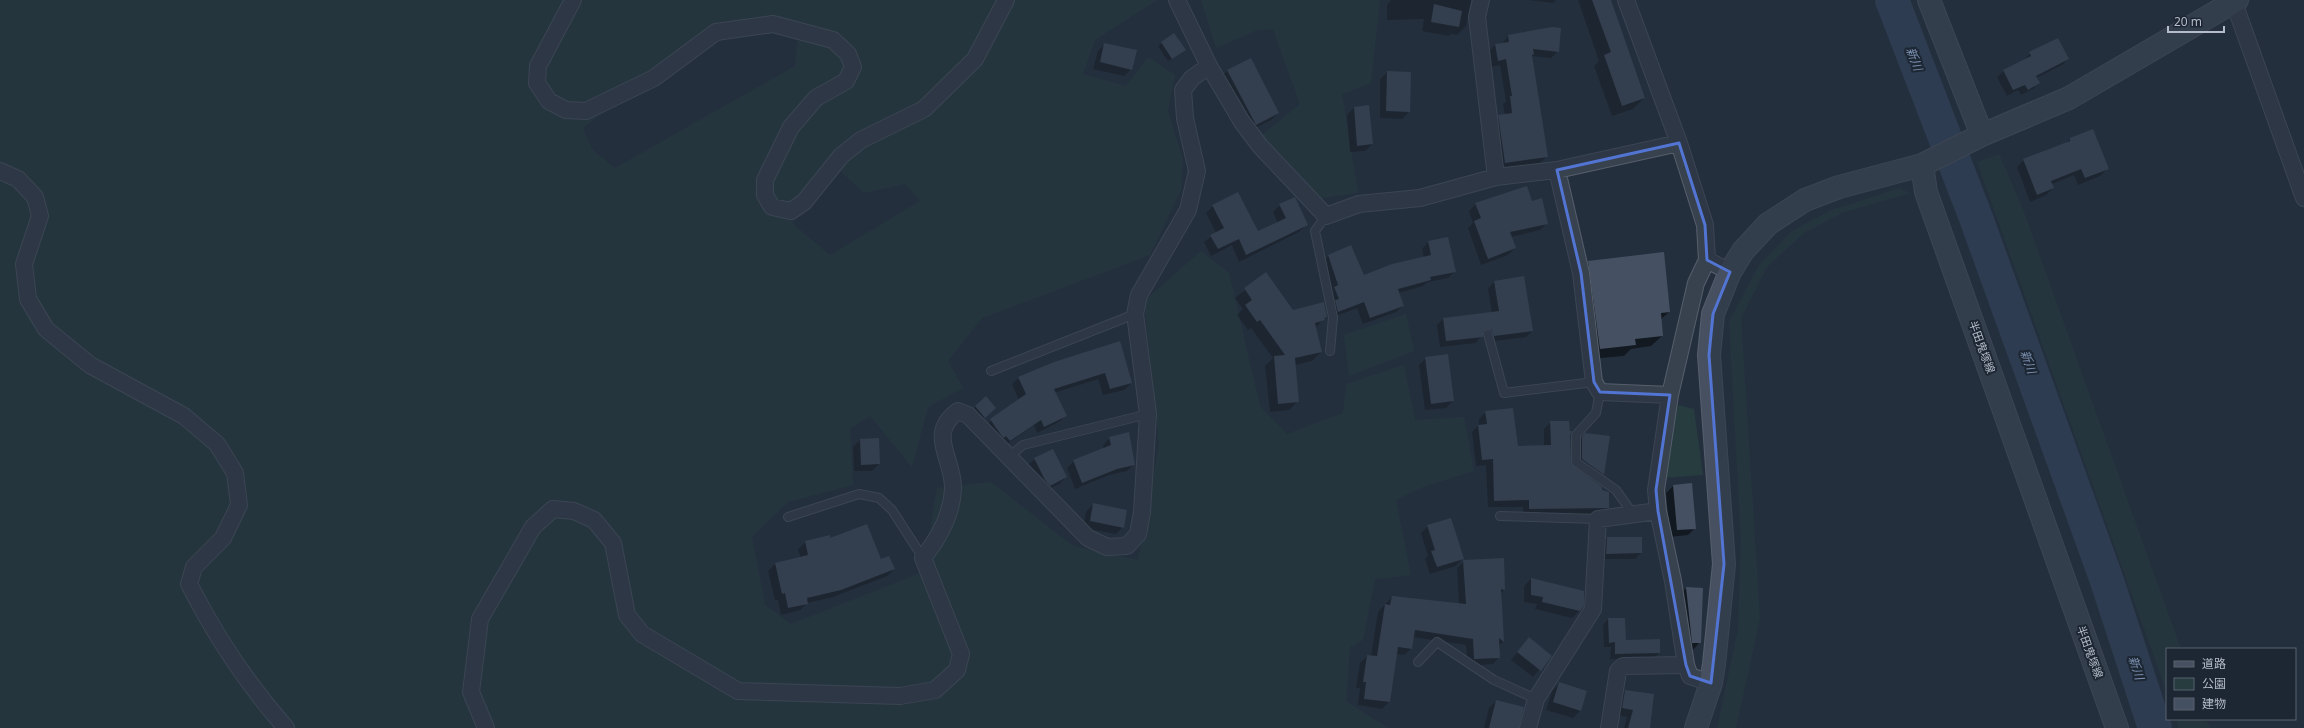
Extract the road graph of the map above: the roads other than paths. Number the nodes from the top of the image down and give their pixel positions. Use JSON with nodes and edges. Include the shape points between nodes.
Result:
{"nodes":[{"id":1,"x":573,"y":0,"type":"edge"},
{"id":2,"x":1006,"y":0,"type":"edge"},
{"id":3,"x":1177,"y":0,"type":"edge"},
{"id":4,"x":1481,"y":0,"type":"edge"},
{"id":5,"x":1626,"y":0,"type":"edge"},
{"id":6,"x":1929,"y":0,"type":"edge"},
{"id":7,"x":2234,"y":1,"type":"edge"},
{"id":8,"x":1209,"y":66,"type":"junction"},
{"id":9,"x":1982,"y":134,"type":"junction"},
{"id":10,"x":1679,"y":143,"type":"junction"},
{"id":11,"x":1922,"y":165,"type":"junction"},
{"id":12,"x":1557,"y":170,"type":"junction"},
{"id":13,"x":0,"y":171,"type":"edge"},
{"id":14,"x":1496,"y":177,"type":"junction"},
{"id":15,"x":2304,"y":198,"type":"edge"},
{"id":16,"x":1326,"y":216,"type":"junction"},
{"id":17,"x":1707,"y":260,"type":"junction"},
{"id":18,"x":1730,"y":272,"type":"junction"},
{"id":19,"x":1135,"y":314,"type":"junction"},
{"id":20,"x":1488,"y":334,"type":"dead end"},
{"id":21,"x":1330,"y":351,"type":"dead end"},
{"id":22,"x":991,"y":371,"type":"dead end"},
{"id":23,"x":1597,"y":387,"type":"junction"},
{"id":24,"x":1670,"y":395,"type":"junction"},
{"id":25,"x":1148,"y":414,"type":"junction"},
{"id":26,"x":1010,"y":457,"type":"junction"},
{"id":27,"x":1658,"y":511,"type":"junction"},
{"id":28,"x":1633,"y":514,"type":"junction"},
{"id":29,"x":1500,"y":516,"type":"dead end"},
{"id":30,"x":788,"y":517,"type":"dead end"},
{"id":31,"x":1598,"y":519,"type":"junction"},
{"id":32,"x":923,"y":558,"type":"junction"},
{"id":33,"x":1418,"y":662,"type":"dead end"},
{"id":34,"x":1686,"y":665,"type":"junction"},
{"id":35,"x":1711,"y":683,"type":"junction"},
{"id":36,"x":1536,"y":699,"type":"junction"},
{"id":37,"x":286,"y":728,"type":"edge"},
{"id":38,"x":486,"y":728,"type":"edge"},
{"id":39,"x":1528,"y":728,"type":"edge"},
{"id":40,"x":1609,"y":728,"type":"edge"},
{"id":41,"x":1696,"y":728,"type":"edge"},
{"id":42,"x":2117,"y":728,"type":"edge"}],
"edges":[{"from":1,"to":2,"type":"street","via":[[538,66],[537,83],[549,101],[566,110],[586,111],[654,78],[716,32],[773,24],[833,40],[848,54],[853,67],[846,80],[816,98],[791,127],[765,180],[765,195],[772,207],[791,210],[804,202],[841,156],[861,140],[924,109],[975,59]]},
{"from":3,"to":8,"type":"street"},
{"from":4,"to":14,"type":"street","via":[[1477,17]]},
{"from":5,"to":10,"type":"street"},
{"from":6,"to":9,"type":"street"},
{"from":7,"to":9,"type":"street","via":[[2069,98]]},
{"from":7,"to":15,"type":"street"},
{"from":8,"to":16,"type":"street","via":[[1242,122],[1260,146]]},
{"from":8,"to":19,"type":"street","via":[[1192,78],[1183,90],[1185,118],[1197,171],[1188,210],[1140,295]]},
{"from":9,"to":11,"type":"street"},
{"from":10,"to":12,"type":"street"},
{"from":10,"to":17,"type":"street","via":[[1705,225]]},
{"from":11,"to":18,"type":"street","via":[[1839,187],[1805,200],[1768,224],[1743,251]]},
{"from":11,"to":42,"type":"street","name":"半田鬼塚線","via":[[1926,192]]},
{"from":12,"to":14,"type":"street"},
{"from":12,"to":23,"type":"street","via":[[1581,273]]},
{"from":13,"to":37,"type":"street","via":[[18,179],[36,197],[40,216],[24,264],[28,299],[46,329],[90,365],[184,416],[217,444],[236,473],[239,505],[223,538],[194,567],[189,584],[201,608],[262,702]]},
{"from":14,"to":16,"type":"street","via":[[1420,198],[1359,204]]},
{"from":16,"to":21,"type":"lane","via":[[1315,231],[1333,317]]},
{"from":17,"to":18,"type":"street"},
{"from":17,"to":24,"type":"street","via":[[1696,283]]},
{"from":18,"to":35,"type":"street","via":[[1714,314],[1709,355],[1724,564]]},
{"from":19,"to":22,"type":"lane"},
{"from":19,"to":25,"type":"street"},
{"from":20,"to":23,"type":"lane","via":[[1504,393]]},
{"from":23,"to":24,"type":"street"},
{"from":23,"to":28,"type":"lane","via":[[1596,412],[1576,435],[1576,462],[1616,490]]},
{"from":24,"to":27,"type":"street","via":[[1656,490]]},
{"from":25,"to":26,"type":"lane","via":[[1023,445]]},
{"from":25,"to":26,"type":"street","via":[[1142,512],[1138,534],[1127,546],[1108,548],[1088,538]]},
{"from":26,"to":32,"type":"street","via":[[968,415],[958,411],[946,419],[942,433],[954,488],[951,507],[935,543]]},
{"from":27,"to":28,"type":"street"},
{"from":27,"to":34,"type":"street","via":[[1673,581]]},
{"from":28,"to":31,"type":"street"},
{"from":29,"to":31,"type":"lane"},
{"from":30,"to":32,"type":"lane","via":[[859,494],[879,498],[892,510]]},
{"from":31,"to":36,"type":"street","via":[[1593,609]]},
{"from":32,"to":38,"type":"street","via":[[961,654],[957,670],[935,690],[900,696],[738,691],[642,634],[626,615],[613,543],[594,520],[574,511],[553,509],[533,527],[480,620],[471,692]]},
{"from":33,"to":36,"type":"lane","via":[[1437,642],[1494,680]]},
{"from":34,"to":35,"type":"street","via":[[1690,676]]},
{"from":34,"to":40,"type":"street","via":[[1623,666],[1618,671]]},
{"from":35,"to":41,"type":"street"},
{"from":36,"to":39,"type":"street"}]}
